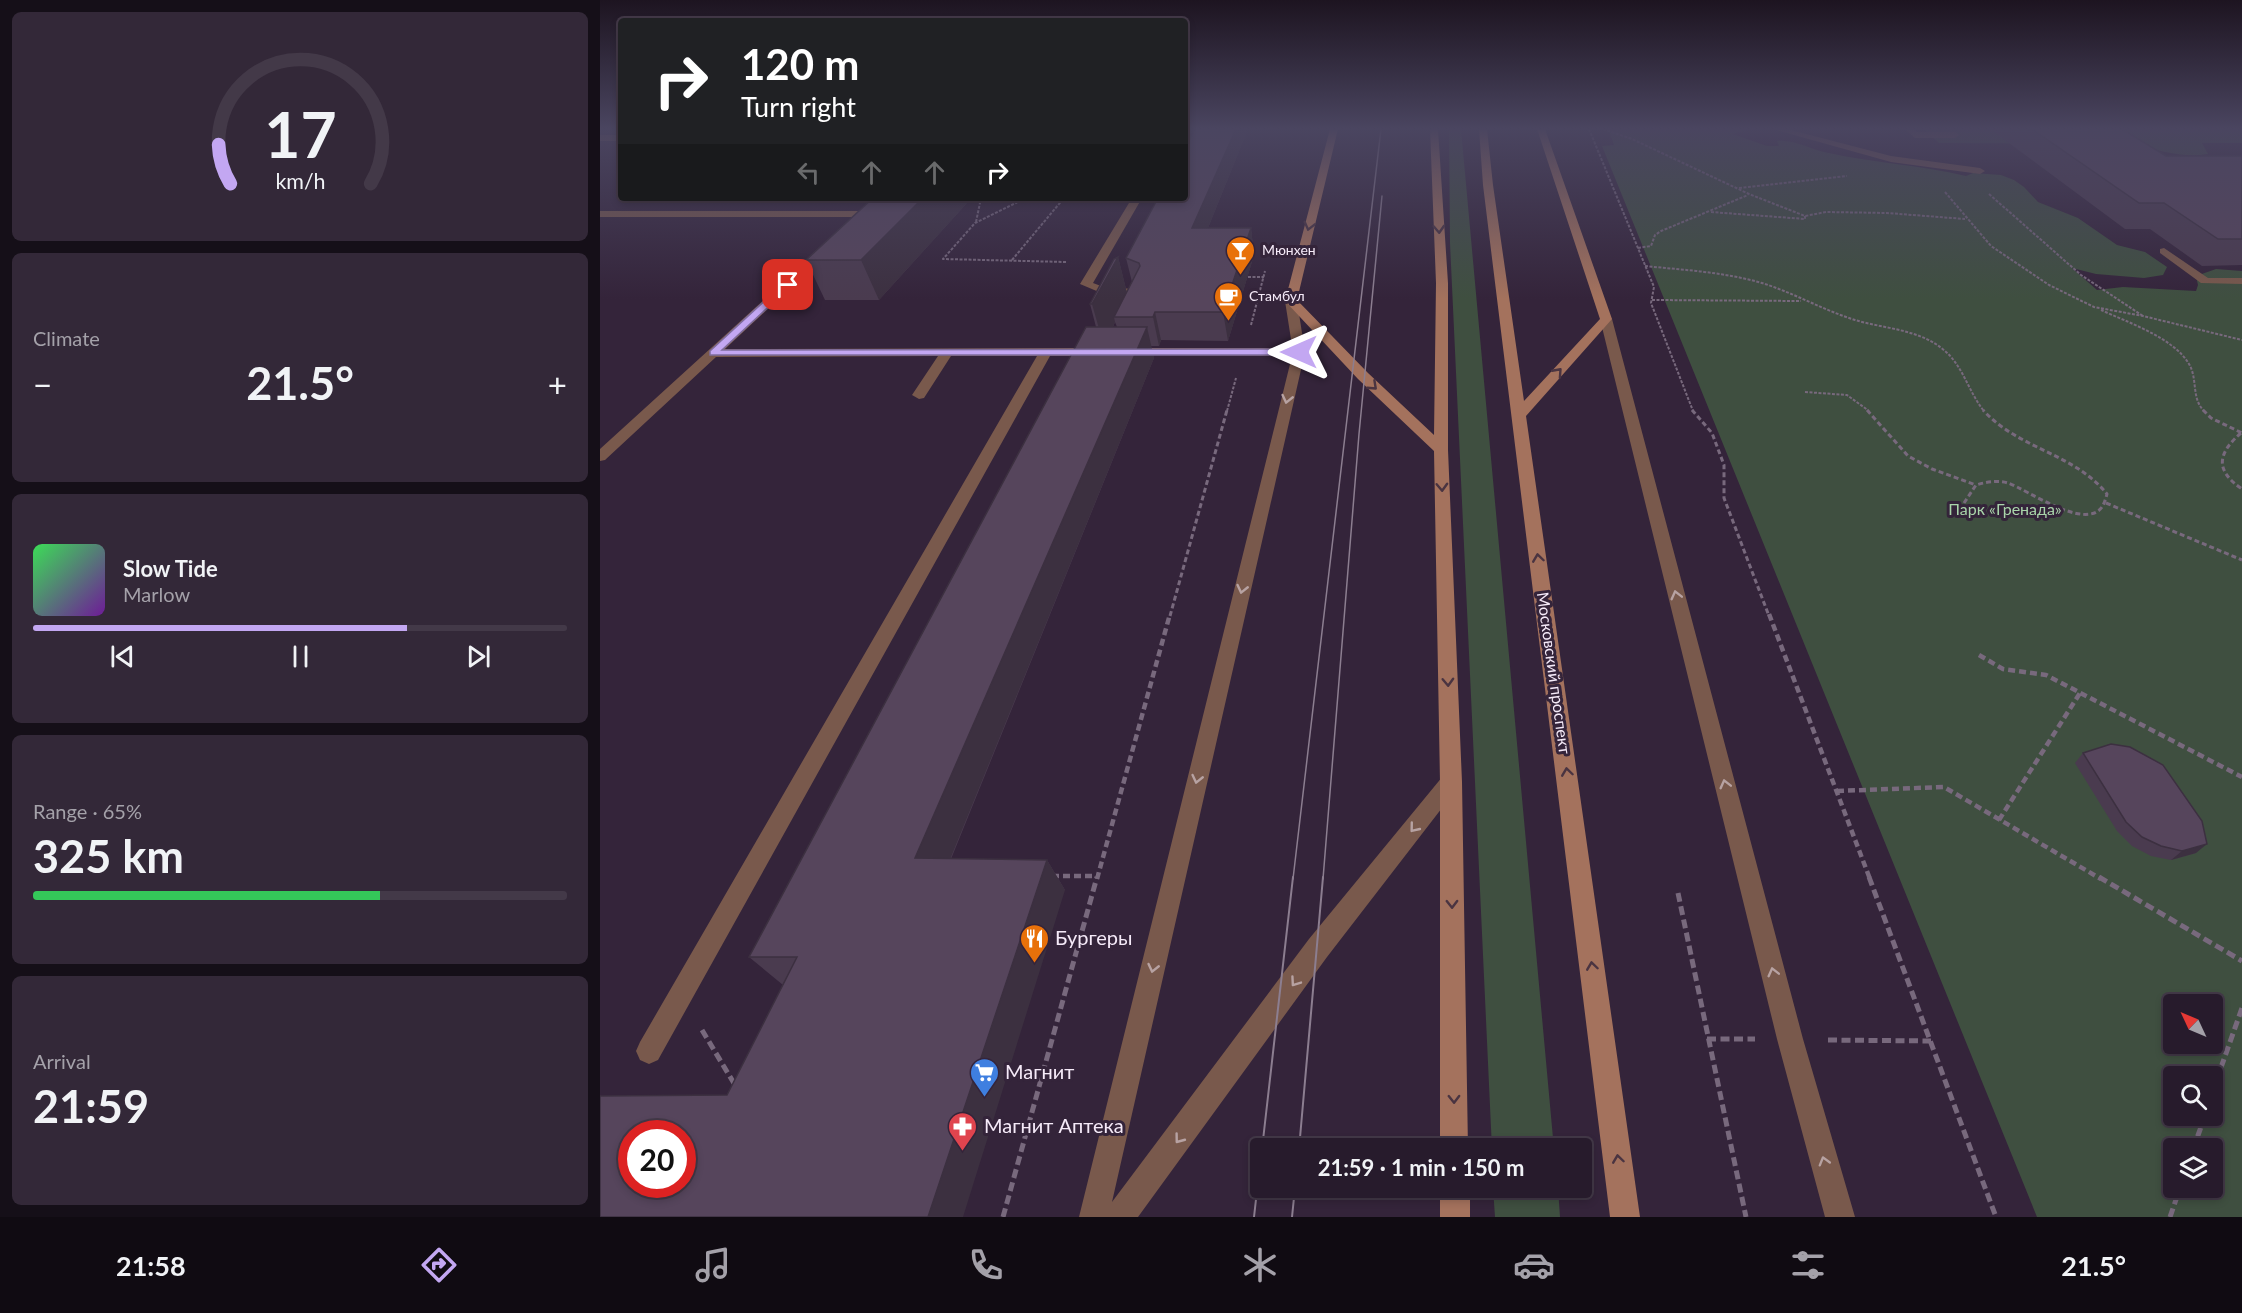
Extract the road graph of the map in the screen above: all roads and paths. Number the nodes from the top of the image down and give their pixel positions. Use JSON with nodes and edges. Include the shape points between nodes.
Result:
{"nodes":[{"id":1,"x":1320,"y":186,"type":"edge"},
{"id":2,"x":1437,"y":186,"type":"edge"},
{"id":3,"x":1488,"y":186,"type":"edge"},
{"id":4,"x":1560,"y":186,"type":"edge"},
{"id":5,"x":1612,"y":186,"type":"edge"},
{"id":6,"x":1732,"y":186,"type":"edge"},
{"id":7,"x":1940,"y":186,"type":"edge"},
{"id":8,"x":1983,"y":189,"type":"dead end"},
{"id":9,"x":1749,"y":194,"type":"junction"},
{"id":10,"x":980,"y":201,"type":"edge"},
{"id":11,"x":1020,"y":201,"type":"edge"},
{"id":12,"x":1062,"y":201,"type":"edge"},
{"id":13,"x":1135,"y":201,"type":"edge"},
{"id":14,"x":1710,"y":212,"type":"junction"},
{"id":15,"x":600,"y":214,"type":"edge"},
{"id":16,"x":1805,"y":216,"type":"junction"},
{"id":17,"x":1966,"y":219,"type":"junction"},
{"id":18,"x":975,"y":223,"type":"junction"},
{"id":19,"x":851,"y":226,"type":"edge"},
{"id":20,"x":836,"y":240,"type":"edge"},
{"id":21,"x":1638,"y":248,"type":"junction"},
{"id":22,"x":2164,"y":251,"type":"dead end"},
{"id":23,"x":1012,"y":261,"type":"junction"},
{"id":24,"x":1100,"y":262,"type":"junction"},
{"id":25,"x":1267,"y":266,"type":"dead end"},
{"id":26,"x":1645,"y":266,"type":"junction"},
{"id":27,"x":1248,"y":277,"type":"edge"},
{"id":28,"x":1264,"y":277,"type":"junction"},
{"id":29,"x":2242,"y":281,"type":"edge"},
{"id":30,"x":1652,"y":300,"type":"junction"},
{"id":31,"x":1291,"y":301,"type":"junction"},
{"id":32,"x":1804,"y":301,"type":"junction"},
{"id":33,"x":2094,"y":307,"type":"junction"},
{"id":34,"x":1129,"y":312,"type":"edge"},
{"id":35,"x":2143,"y":316,"type":"junction"},
{"id":36,"x":1606,"y":319,"type":"junction"},
{"id":37,"x":2242,"y":340,"type":"edge"},
{"id":38,"x":947,"y":352,"type":"junction"},
{"id":39,"x":1046,"y":352,"type":"junction"},
{"id":40,"x":1243,"y":352,"type":"junction"},
{"id":41,"x":1299,"y":352,"type":"junction"},
{"id":42,"x":713,"y":353,"type":"junction"},
{"id":43,"x":1806,"y":392,"type":"dead end"},
{"id":44,"x":919,"y":395,"type":"dead end"},
{"id":45,"x":1519,"y":415,"type":"junction"},
{"id":46,"x":2242,"y":433,"type":"edge"},
{"id":47,"x":1441,"y":450,"type":"junction"},
{"id":48,"x":600,"y":457,"type":"edge"},
{"id":49,"x":1976,"y":485,"type":"junction"},
{"id":50,"x":2242,"y":489,"type":"edge"},
{"id":51,"x":1964,"y":503,"type":"dead end"},
{"id":52,"x":2106,"y":503,"type":"junction"},
{"id":53,"x":2242,"y":560,"type":"edge"},
{"id":54,"x":1979,"y":655,"type":"dead end"},
{"id":55,"x":2080,"y":693,"type":"junction"},
{"id":56,"x":2242,"y":777,"type":"edge"},
{"id":57,"x":1451,"y":782,"type":"junction"},
{"id":58,"x":1837,"y":791,"type":"junction"},
{"id":59,"x":1999,"y":820,"type":"junction"},
{"id":60,"x":1050,"y":876,"type":"dead end"},
{"id":61,"x":1098,"y":876,"type":"junction"},
{"id":62,"x":1678,"y":893,"type":"dead end"},
{"id":63,"x":2242,"y":961,"type":"edge"},
{"id":64,"x":681,"y":994,"type":"junction"},
{"id":65,"x":2242,"y":1008,"type":"edge"},
{"id":66,"x":649,"y":1050,"type":"dead end"},
{"id":67,"x":2222,"y":1066,"type":"edge"},
{"id":68,"x":738,"y":1090,"type":"edge"},
{"id":69,"x":1454,"y":1138,"type":"edge"},
{"id":70,"x":1455,"y":1198,"type":"edge"},
{"id":71,"x":2177,"y":1198,"type":"edge"},
{"id":72,"x":1003,"y":1217,"type":"edge"},
{"id":73,"x":1094,"y":1217,"type":"edge"},
{"id":74,"x":1120,"y":1217,"type":"edge"},
{"id":75,"x":1455,"y":1217,"type":"edge"},
{"id":76,"x":1625,"y":1217,"type":"edge"},
{"id":77,"x":1746,"y":1217,"type":"edge"},
{"id":78,"x":1840,"y":1217,"type":"edge"},
{"id":79,"x":1996,"y":1217,"type":"edge"},
{"id":80,"x":2170,"y":1217,"type":"edge"}],
"edges":[{"from":1,"to":31,"type":"main road","one_way":true},
{"from":2,"to":47,"type":"main road","one_way":true,"via":[[1442,283]]},
{"from":3,"to":45,"type":"main road","name":"Московский проспект"},
{"from":4,"to":36,"type":"main road"},
{"from":5,"to":21,"type":"path"},
{"from":6,"to":9,"type":"path"},
{"from":7,"to":17,"type":"path"},
{"from":8,"to":35,"type":"path","via":[[2090,282]]},
{"from":9,"to":14,"type":"path"},
{"from":9,"to":16,"type":"path"},
{"from":10,"to":18,"type":"path"},
{"from":11,"to":18,"type":"path"},
{"from":12,"to":23,"type":"path"},
{"from":13,"to":24,"type":"street"},
{"from":14,"to":16,"type":"path"},
{"from":14,"to":21,"type":"path","via":[[1661,231],[1651,246]]},
{"from":15,"to":19,"type":"street","via":[[869,209]]},
{"from":16,"to":17,"type":"path","via":[[1826,212],[1887,213]]},
{"from":17,"to":33,"type":"path","via":[[1991,246],[2049,285]]},
{"from":18,"to":23,"type":"path","via":[[943,259]]},
{"from":20,"to":42,"type":"street"},
{"from":21,"to":26,"type":"path"},
{"from":22,"to":29,"type":"street","via":[[2205,281]]},
{"from":23,"to":24,"type":"path"},
{"from":24,"to":34,"type":"street","via":[[1086,284],[1138,292]]},
{"from":25,"to":28,"type":"path"},
{"from":26,"to":30,"type":"path","via":[[1654,287]]},
{"from":26,"to":32,"type":"path","via":[[1728,275],[1782,290]]},
{"from":27,"to":28,"type":"path"},
{"from":28,"to":40,"type":"path"},
{"from":30,"to":32,"type":"path"},
{"from":30,"to":58,"type":"path","via":[[1691,409],[1712,433],[1720,454],[1724,498]]},
{"from":31,"to":41,"type":"street"},
{"from":31,"to":47,"type":"main road","one_way":true},
{"from":32,"to":52,"type":"path","via":[[1863,322],[1904,329],[1943,348],[1957,363],[1970,391],[1998,425],[2085,471],[2100,482],[2107,494]]},
{"from":33,"to":35,"type":"path"},
{"from":33,"to":46,"type":"path","via":[[2160,338],[2174,349],[2189,364],[2197,404],[2211,418]]},
{"from":35,"to":37,"type":"path"},
{"from":45,"to":36,"type":"main road","one_way":true},
{"from":78,"to":36,"type":"street","one_way":true,"via":[[1790,1039]]},
{"from":38,"to":39,"type":"street"},
{"from":38,"to":42,"type":"street"},
{"from":38,"to":44,"type":"street"},
{"from":39,"to":40,"type":"street"},
{"from":39,"to":64,"type":"street"},
{"from":40,"to":41,"type":"street"},
{"from":40,"to":61,"type":"path"},
{"from":41,"to":73,"type":"street","one_way":true},
{"from":42,"to":48,"type":"street"},
{"from":43,"to":49,"type":"path","via":[[1834,392],[1857,400],[1906,454]]},
{"from":76,"to":45,"type":"main road","name":"Московский проспект","one_way":true},
{"from":46,"to":50,"type":"path","via":[[2226,447],[2222,460],[2226,476]]},
{"from":47,"to":57,"type":"main road","one_way":true},
{"from":49,"to":51,"type":"path"},
{"from":49,"to":52,"type":"path","via":[[2010,483],[2042,502],[2072,513],[2087,514]]},
{"from":52,"to":53,"type":"path"},
{"from":54,"to":55,"type":"path","via":[[1993,665],[2038,673]]},
{"from":55,"to":56,"type":"path"},
{"from":55,"to":59,"type":"path"},
{"from":57,"to":69,"type":"main road","one_way":true},
{"from":57,"to":74,"type":"street","one_way":true,"via":[[1318,948]]},
{"from":58,"to":59,"type":"path","via":[[1944,788]]},
{"from":58,"to":79,"type":"path"},
{"from":59,"to":63,"type":"path"},
{"from":60,"to":61,"type":"path"},
{"from":61,"to":72,"type":"path"},
{"from":62,"to":77,"type":"path"},
{"from":64,"to":66,"type":"street"},
{"from":64,"to":68,"type":"path"},
{"from":65,"to":67,"type":"path"},
{"from":70,"to":75,"type":"main road"},
{"from":71,"to":80,"type":"path"}]}
